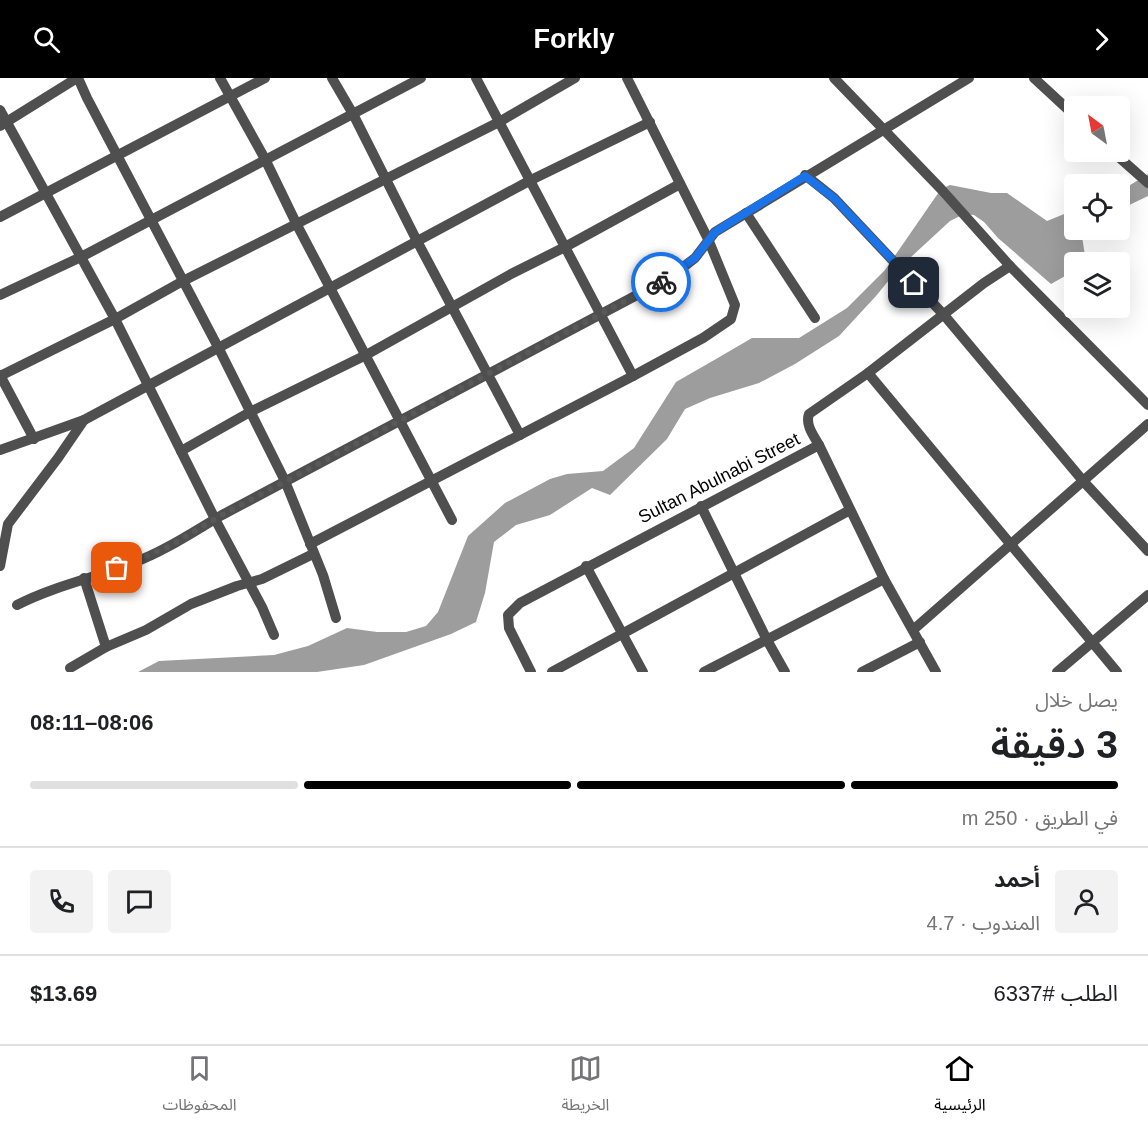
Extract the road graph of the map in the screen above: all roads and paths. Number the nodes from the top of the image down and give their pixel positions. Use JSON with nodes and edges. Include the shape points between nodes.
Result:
{"nodes":[{"id":1,"x":78,"y":78,"type":"edge"},
{"id":2,"x":220,"y":78,"type":"edge"},
{"id":3,"x":265,"y":78,"type":"edge"},
{"id":4,"x":332,"y":78,"type":"edge"},
{"id":5,"x":421,"y":78,"type":"edge"},
{"id":6,"x":476,"y":78,"type":"edge"},
{"id":7,"x":575,"y":78,"type":"edge"},
{"id":8,"x":627,"y":78,"type":"edge"},
{"id":9,"x":834,"y":78,"type":"edge"},
{"id":10,"x":969,"y":78,"type":"edge"},
{"id":11,"x":1034,"y":78,"type":"edge"},
{"id":12,"x":230,"y":98,"type":"junction"},
{"id":13,"x":1064,"y":106,"type":"edge"},
{"id":14,"x":0,"y":110,"type":"edge"},
{"id":15,"x":352,"y":114,"type":"junction"},
{"id":16,"x":499,"y":122,"type":"junction"},
{"id":17,"x":650,"y":122,"type":"junction"},
{"id":18,"x":3,"y":124,"type":"edge"},
{"id":19,"x":882,"y":129,"type":"junction"},
{"id":20,"x":117,"y":155,"type":"junction"},
{"id":21,"x":265,"y":159,"type":"junction"},
{"id":22,"x":1124,"y":162,"type":"edge"},
{"id":23,"x":805,"y":176,"type":"junction"},
{"id":24,"x":386,"y":179,"type":"junction"},
{"id":25,"x":531,"y":180,"type":"junction"},
{"id":26,"x":1144,"y":180,"type":"edge"},
{"id":27,"x":680,"y":184,"type":"junction"},
{"id":28,"x":46,"y":192,"type":"junction"},
{"id":29,"x":746,"y":213,"type":"junction"},
{"id":30,"x":0,"y":217,"type":"edge"},
{"id":31,"x":151,"y":219,"type":"junction"},
{"id":32,"x":297,"y":225,"type":"junction"},
{"id":33,"x":708,"y":239,"type":"junction"},
{"id":34,"x":417,"y":241,"type":"junction"},
{"id":35,"x":565,"y":247,"type":"junction"},
{"id":36,"x":81,"y":256,"type":"junction"},
{"id":37,"x":1010,"y":266,"type":"junction"},
{"id":38,"x":183,"y":282,"type":"junction"},
{"id":39,"x":331,"y":287,"type":"junction"},
{"id":40,"x":0,"y":295,"type":"edge"},
{"id":41,"x":453,"y":307,"type":"junction"},
{"id":42,"x":600,"y":315,"type":"junction"},
{"id":43,"x":944,"y":315,"type":"junction"},
{"id":44,"x":815,"y":318,"type":"dead end"},
{"id":45,"x":115,"y":319,"type":"junction"},
{"id":46,"x":219,"y":349,"type":"junction"},
{"id":47,"x":366,"y":355,"type":"junction"},
{"id":48,"x":868,"y":373,"type":"junction"},
{"id":49,"x":489,"y":374,"type":"junction"},
{"id":50,"x":0,"y":375,"type":"edge"},
{"id":51,"x":633,"y":376,"type":"junction"},
{"id":52,"x":148,"y":384,"type":"junction"},
{"id":53,"x":1148,"y":405,"type":"edge"},
{"id":54,"x":250,"y":412,"type":"junction"},
{"id":55,"x":84,"y":420,"type":"junction"},
{"id":56,"x":399,"y":421,"type":"junction"},
{"id":57,"x":1148,"y":424,"type":"edge"},
{"id":58,"x":520,"y":435,"type":"junction"},
{"id":59,"x":34,"y":439,"type":"junction"},
{"id":60,"x":819,"y":445,"type":"junction"},
{"id":61,"x":0,"y":450,"type":"edge"},
{"id":62,"x":181,"y":451,"type":"junction"},
{"id":63,"x":431,"y":480,"type":"junction"},
{"id":64,"x":285,"y":481,"type":"junction"},
{"id":65,"x":1084,"y":482,"type":"junction"},
{"id":66,"x":701,"y":506,"type":"junction"},
{"id":67,"x":850,"y":510,"type":"junction"},
{"id":68,"x":215,"y":519,"type":"junction"},
{"id":69,"x":452,"y":520,"type":"dead end"},
{"id":70,"x":1011,"y":546,"type":"junction"},
{"id":71,"x":311,"y":549,"type":"junction"},
{"id":72,"x":1148,"y":551,"type":"edge"},
{"id":73,"x":0,"y":566,"type":"edge"},
{"id":74,"x":586,"y":566,"type":"junction"},
{"id":75,"x":734,"y":573,"type":"junction"},
{"id":76,"x":84,"y":578,"type":"junction"},
{"id":77,"x":884,"y":579,"type":"junction"},
{"id":78,"x":250,"y":583,"type":"junction"},
{"id":79,"x":1148,"y":595,"type":"edge"},
{"id":80,"x":17,"y":605,"type":"dead end"},
{"id":81,"x":336,"y":618,"type":"dead end"},
{"id":82,"x":913,"y":630,"type":"junction"},
{"id":83,"x":623,"y":634,"type":"junction"},
{"id":84,"x":274,"y":635,"type":"dead end"},
{"id":85,"x":767,"y":640,"type":"junction"},
{"id":86,"x":920,"y":642,"type":"junction"},
{"id":87,"x":1091,"y":642,"type":"junction"},
{"id":88,"x":106,"y":647,"type":"junction"},
{"id":89,"x":70,"y":668,"type":"dead end"},
{"id":90,"x":531,"y":672,"type":"edge"},
{"id":91,"x":552,"y":672,"type":"edge"},
{"id":92,"x":643,"y":672,"type":"edge"},
{"id":93,"x":704,"y":672,"type":"edge"},
{"id":94,"x":785,"y":672,"type":"edge"},
{"id":95,"x":862,"y":672,"type":"edge"},
{"id":96,"x":936,"y":672,"type":"edge"},
{"id":97,"x":1057,"y":672,"type":"edge"},
{"id":98,"x":1117,"y":672,"type":"edge"}],
"edges":[{"from":1,"to":18,"type":"street"},
{"from":1,"to":20,"type":"street"},
{"from":2,"to":12,"type":"street"},
{"from":3,"to":12,"type":"street"},
{"from":4,"to":15,"type":"street"},
{"from":5,"to":15,"type":"street"},
{"from":6,"to":16,"type":"street"},
{"from":7,"to":16,"type":"street"},
{"from":8,"to":17,"type":"street"},
{"from":9,"to":19,"type":"street"},
{"from":10,"to":19,"type":"street"},
{"from":11,"to":13,"type":"street"},
{"from":12,"to":20,"type":"street"},
{"from":12,"to":21,"type":"street"},
{"from":14,"to":18,"type":"street"},
{"from":15,"to":21,"type":"street"},
{"from":15,"to":24,"type":"street"},
{"from":16,"to":24,"type":"street"},
{"from":16,"to":25,"type":"street"},
{"from":17,"to":25,"type":"street"},
{"from":17,"to":27,"type":"street"},
{"from":18,"to":28,"type":"street"},
{"from":19,"to":23,"type":"street"},
{"from":19,"to":37,"type":"street"},
{"from":20,"to":28,"type":"street"},
{"from":20,"to":31,"type":"street"},
{"from":21,"to":31,"type":"street"},
{"from":21,"to":32,"type":"street"},
{"from":22,"to":26,"type":"street"},
{"from":23,"to":29,"type":"street"},
{"from":23,"to":43,"type":"street","via":[[838,202]]},
{"from":24,"to":32,"type":"street"},
{"from":24,"to":34,"type":"street"},
{"from":25,"to":34,"type":"street"},
{"from":25,"to":35,"type":"street"},
{"from":27,"to":33,"type":"street"},
{"from":27,"to":35,"type":"street"},
{"from":28,"to":30,"type":"street"},
{"from":28,"to":36,"type":"street"},
{"from":29,"to":33,"type":"street"},
{"from":29,"to":44,"type":"street"},
{"from":31,"to":36,"type":"street"},
{"from":31,"to":38,"type":"street"},
{"from":32,"to":38,"type":"street"},
{"from":32,"to":39,"type":"street"},
{"from":33,"to":42,"type":"street","via":[[695,258],[669,278]]},
{"from":33,"to":51,"type":"street","via":[[735,305],[731,319]]},
{"from":34,"to":39,"type":"street"},
{"from":34,"to":41,"type":"street"},
{"from":35,"to":41,"type":"street"},
{"from":35,"to":42,"type":"street"},
{"from":36,"to":40,"type":"street"},
{"from":36,"to":45,"type":"street"},
{"from":37,"to":43,"type":"street"},
{"from":37,"to":53,"type":"street"},
{"from":38,"to":45,"type":"street"},
{"from":38,"to":46,"type":"street"},
{"from":39,"to":46,"type":"street"},
{"from":39,"to":47,"type":"street"},
{"from":41,"to":47,"type":"street"},
{"from":41,"to":49,"type":"street"},
{"from":42,"to":49,"type":"street"},
{"from":42,"to":51,"type":"street"},
{"from":43,"to":48,"type":"street"},
{"from":43,"to":65,"type":"street"},
{"from":45,"to":50,"type":"street"},
{"from":45,"to":52,"type":"street"},
{"from":46,"to":52,"type":"street"},
{"from":46,"to":54,"type":"street"},
{"from":47,"to":54,"type":"street"},
{"from":47,"to":56,"type":"street"},
{"from":48,"to":60,"type":"street","via":[[809,414],[808,426]]},
{"from":48,"to":70,"type":"street"},
{"from":49,"to":56,"type":"street"},
{"from":49,"to":58,"type":"street"},
{"from":50,"to":59,"type":"street"},
{"from":51,"to":58,"type":"street"},
{"from":52,"to":55,"type":"street"},
{"from":52,"to":62,"type":"street"},
{"from":54,"to":62,"type":"street"},
{"from":54,"to":64,"type":"street"},
{"from":55,"to":59,"type":"street"},
{"from":55,"to":73,"type":"street","via":[[8,524]]},
{"from":56,"to":63,"type":"street"},
{"from":56,"to":64,"type":"street"},
{"from":57,"to":65,"type":"street"},
{"from":58,"to":63,"type":"street"},
{"from":59,"to":61,"type":"street"},
{"from":60,"to":66,"type":"street","name":"Sultan Abulnabi Street"},
{"from":60,"to":67,"type":"street","name":"Sultan Abulnabi Street"},
{"from":62,"to":68,"type":"street"},
{"from":63,"to":69,"type":"street"},
{"from":63,"to":71,"type":"street"},
{"from":64,"to":68,"type":"street"},
{"from":64,"to":71,"type":"street"},
{"from":65,"to":70,"type":"street"},
{"from":65,"to":72,"type":"street"},
{"from":66,"to":74,"type":"street","name":"Sultan Abulnabi Street"},
{"from":66,"to":75,"type":"street"},
{"from":67,"to":75,"type":"street"},
{"from":67,"to":77,"type":"street","name":"Sultan Abulnabi Street"},
{"from":68,"to":76,"type":"street","via":[[133,563]]},
{"from":68,"to":78,"type":"street"},
{"from":70,"to":82,"type":"street"},
{"from":70,"to":87,"type":"street"},
{"from":71,"to":78,"type":"street"},
{"from":71,"to":81,"type":"street"},
{"from":74,"to":83,"type":"street"},
{"from":74,"to":90,"type":"street","name":"Sultan Abulnabi Street","via":[[520,603],[508,615],[509,628]]},
{"from":75,"to":83,"type":"street"},
{"from":75,"to":85,"type":"street"},
{"from":76,"to":80,"type":"street"},
{"from":76,"to":88,"type":"street"},
{"from":77,"to":82,"type":"street","name":"Sultan Abulnabi Street"},
{"from":77,"to":85,"type":"street"},
{"from":78,"to":84,"type":"street"},
{"from":78,"to":88,"type":"street","via":[[191,604]]},
{"from":79,"to":87,"type":"street"},
{"from":82,"to":86,"type":"street","name":"Sultan Abulnabi Street"},
{"from":83,"to":91,"type":"street"},
{"from":83,"to":92,"type":"street"},
{"from":85,"to":93,"type":"street"},
{"from":85,"to":94,"type":"street"},
{"from":86,"to":95,"type":"street"},
{"from":86,"to":96,"type":"street","name":"Sultan Abulnabi Street"},
{"from":87,"to":97,"type":"street"},
{"from":87,"to":98,"type":"street"},
{"from":88,"to":89,"type":"street"}]}
